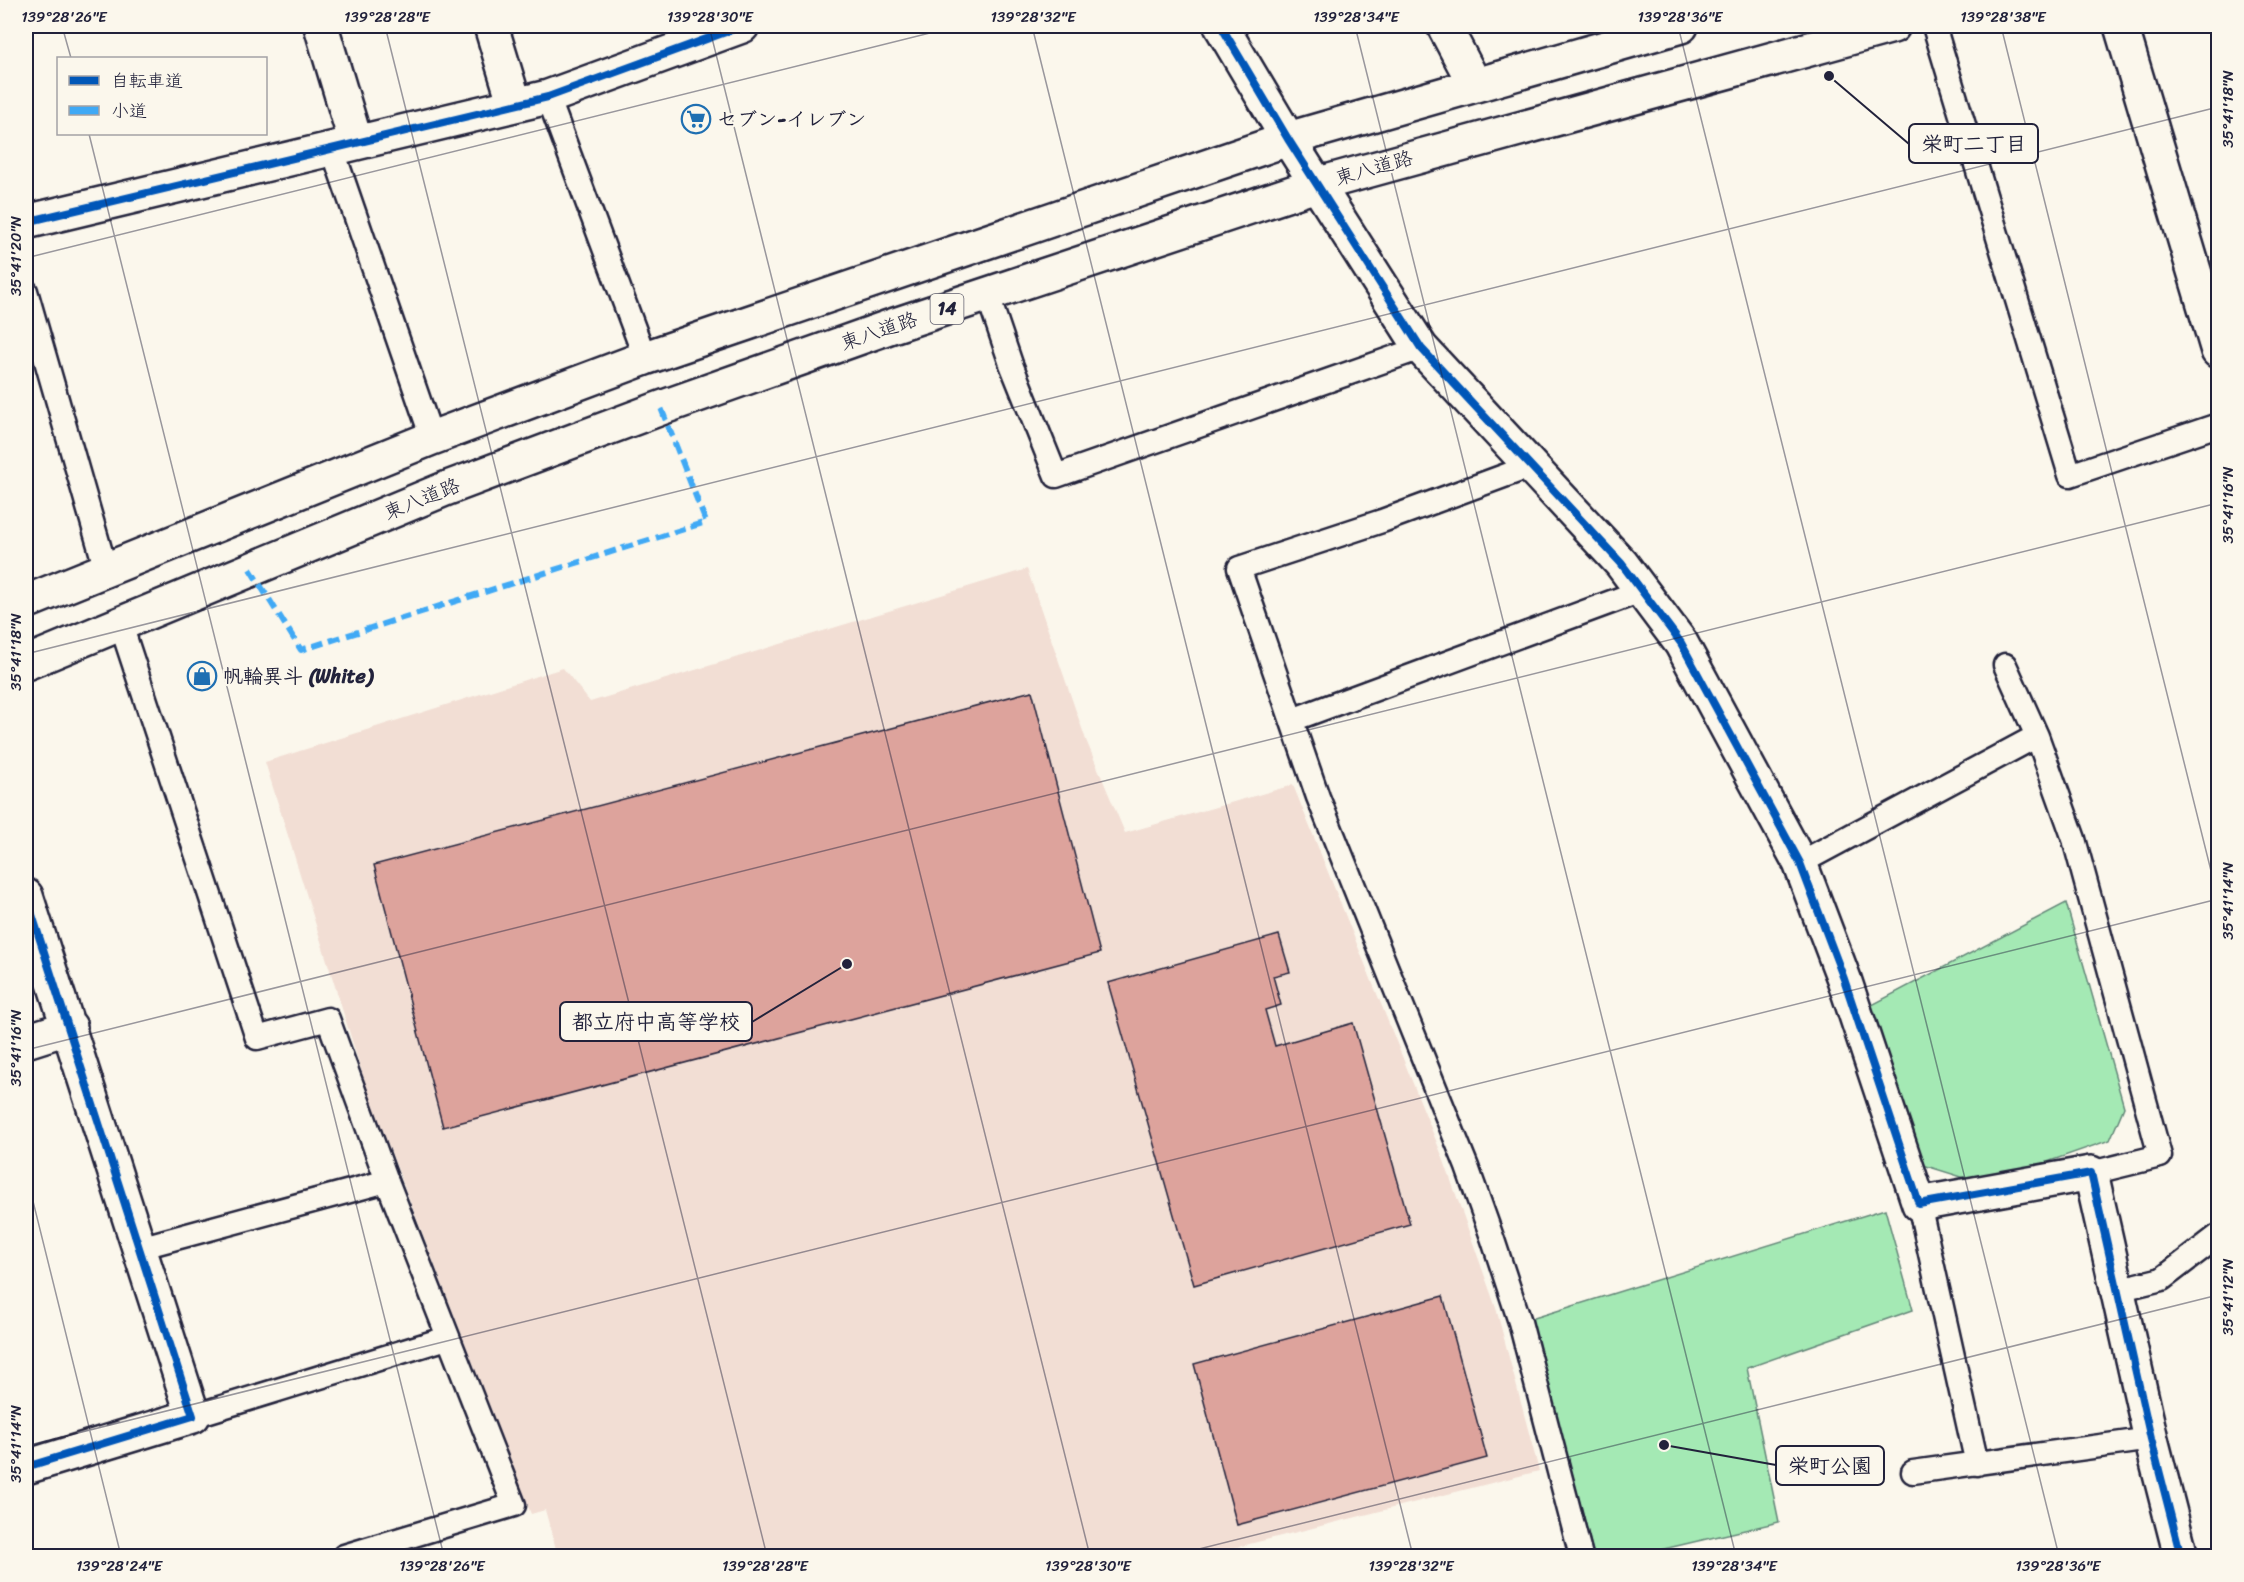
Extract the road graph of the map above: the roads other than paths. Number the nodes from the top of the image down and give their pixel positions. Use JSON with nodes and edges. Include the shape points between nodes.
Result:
{"nodes":[{"id":1,"x":321,"y":26,"type":"edge"},
{"id":2,"x":491,"y":26,"type":"edge"},
{"id":3,"x":742,"y":26,"type":"edge"},
{"id":4,"x":1221,"y":26,"type":"edge"},
{"id":5,"x":1444,"y":26,"type":"edge"},
{"id":6,"x":1681,"y":26,"type":"edge"},
{"id":7,"x":1893,"y":26,"type":"edge"},
{"id":8,"x":1934,"y":26,"type":"edge"},
{"id":9,"x":2121,"y":26,"type":"edge"},
{"id":10,"x":1474,"y":84,"type":"junction"},
{"id":11,"x":548,"y":97,"type":"junction"},
{"id":12,"x":515,"y":105,"type":"junction"},
{"id":13,"x":1288,"y":138,"type":"junction"},
{"id":14,"x":344,"y":146,"type":"junction"},
{"id":15,"x":1319,"y":184,"type":"junction"},
{"id":16,"x":26,"y":222,"type":"edge"},
{"id":17,"x":26,"y":291,"type":"edge"},
{"id":18,"x":988,"y":296,"type":"junction"},
{"id":19,"x":2216,"y":336,"type":"edge"},
{"id":20,"x":1422,"y":348,"type":"junction"},
{"id":21,"x":645,"y":358,"type":"junction"},
{"id":22,"x":2218,"y":425,"type":"edge"},
{"id":23,"x":432,"y":438,"type":"junction"},
{"id":24,"x":1531,"y":466,"type":"junction"},
{"id":25,"x":106,"y":570,"type":"junction"},
{"id":26,"x":1641,"y":591,"type":"junction"},
{"id":27,"x":26,"y":602,"type":"edge"},
{"id":28,"x":120,"y":622,"type":"junction"},
{"id":29,"x":26,"y":663,"type":"edge"},
{"id":30,"x":2005,"y":665,"type":"dead end"},
{"id":31,"x":1292,"y":720,"type":"junction"},
{"id":32,"x":2037,"y":736,"type":"junction"},
{"id":33,"x":1800,"y":863,"type":"junction"},
{"id":34,"x":26,"y":896,"type":"edge"},
{"id":35,"x":70,"y":1027,"type":"junction"},
{"id":36,"x":26,"y":1041,"type":"edge"},
{"id":37,"x":2091,"y":1173,"type":"junction"},
{"id":38,"x":387,"y":1181,"type":"junction"},
{"id":39,"x":1919,"y":1203,"type":"junction"},
{"id":40,"x":2218,"y":1236,"type":"edge"},
{"id":41,"x":139,"y":1248,"type":"junction"},
{"id":42,"x":2117,"y":1290,"type":"junction"},
{"id":43,"x":447,"y":1338,"type":"junction"},
{"id":44,"x":193,"y":1416,"type":"junction"},
{"id":45,"x":2151,"y":1439,"type":"junction"},
{"id":46,"x":1977,"y":1464,"type":"junction"},
{"id":47,"x":26,"y":1467,"type":"edge"},
{"id":48,"x":1913,"y":1472,"type":"dead end"},
{"id":49,"x":344,"y":1557,"type":"edge"},
{"id":50,"x":1581,"y":1557,"type":"edge"},
{"id":51,"x":2181,"y":1557,"type":"edge"}],
"edges":[{"from":1,"to":14,"type":"street"},
{"from":2,"to":12,"type":"street"},
{"from":3,"to":11,"type":"street"},
{"from":4,"to":13,"type":"street"},
{"from":5,"to":10,"type":"street"},
{"from":6,"to":10,"type":"street"},
{"from":7,"to":15,"type":"street","name":"東八道路","number":"14"},
{"from":8,"to":22,"type":"lane","via":[[2070,474]]},
{"from":9,"to":19,"type":"street"},
{"from":10,"to":13,"type":"street"},
{"from":11,"to":12,"type":"street"},
{"from":11,"to":21,"type":"lane"},
{"from":12,"to":14,"type":"street"},
{"from":13,"to":15,"type":"street"},
{"from":13,"to":21,"type":"street"},
{"from":14,"to":16,"type":"street"},
{"from":14,"to":23,"type":"lane"},
{"from":15,"to":18,"type":"street","name":"東八道路","number":"14"},
{"from":15,"to":20,"type":"street"},
{"from":17,"to":25,"type":"lane"},
{"from":18,"to":20,"type":"lane","via":[[1056,476]]},
{"from":18,"to":28,"type":"street","name":"東八道路","number":"14","via":[[628,420]]},
{"from":20,"to":24,"type":"street"},
{"from":21,"to":23,"type":"street"},
{"from":23,"to":25,"type":"street"},
{"from":24,"to":26,"type":"street","via":[[1621,563]]},
{"from":24,"to":31,"type":"lane","via":[[1239,568]]},
{"from":25,"to":27,"type":"street"},
{"from":26,"to":31,"type":"lane"},
{"from":26,"to":33,"type":"street","via":[[1681,643]]},
{"from":28,"to":29,"type":"street","name":"東八道路","number":"14"},
{"from":28,"to":38,"type":"lane","via":[[257,1038],[328,1019]]},
{"from":30,"to":32,"type":"lane"},
{"from":31,"to":50,"type":"lane","via":[[1318,797],[1493,1240],[1520,1322]]},
{"from":32,"to":33,"type":"lane"},
{"from":32,"to":37,"type":"lane","via":[[2074,839],[2160,1156]]},
{"from":33,"to":39,"type":"street","via":[[1844,978]]},
{"from":34,"to":35,"type":"street"},
{"from":35,"to":36,"type":"street"},
{"from":35,"to":41,"type":"street"},
{"from":37,"to":39,"type":"street"},
{"from":37,"to":42,"type":"street"},
{"from":38,"to":41,"type":"lane"},
{"from":38,"to":43,"type":"lane"},
{"from":39,"to":46,"type":"lane"},
{"from":40,"to":42,"type":"lane","via":[[2162,1279]]},
{"from":41,"to":44,"type":"street"},
{"from":42,"to":45,"type":"street"},
{"from":43,"to":44,"type":"lane"},
{"from":43,"to":49,"type":"lane","via":[[514,1505]]},
{"from":44,"to":47,"type":"street"},
{"from":45,"to":46,"type":"lane"},
{"from":45,"to":51,"type":"street"},
{"from":46,"to":48,"type":"lane"}]}
